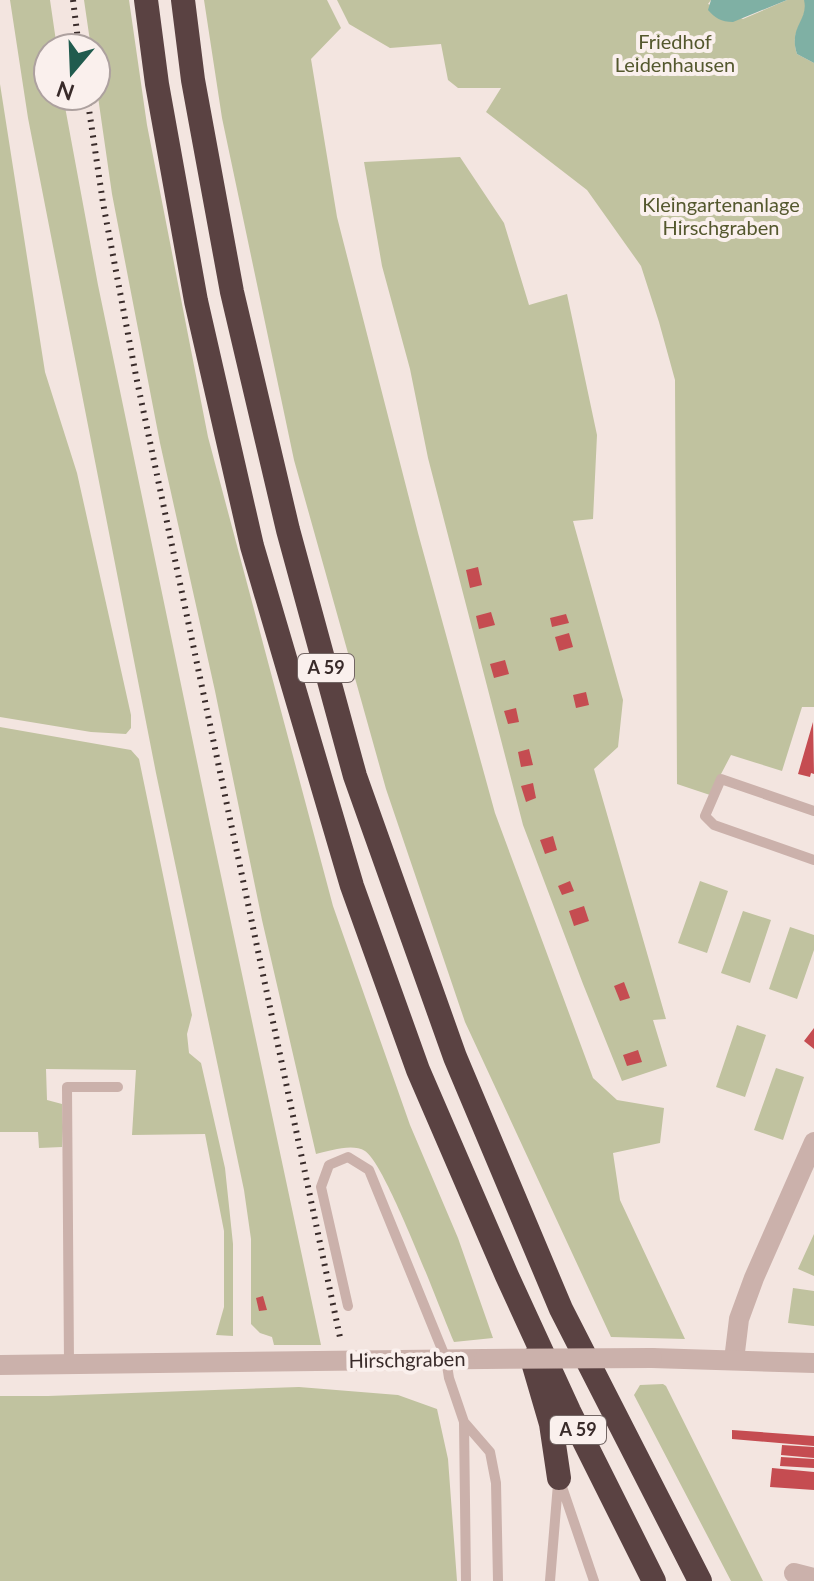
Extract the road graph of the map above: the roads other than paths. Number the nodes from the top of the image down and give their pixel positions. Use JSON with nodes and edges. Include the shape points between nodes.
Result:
{"nodes":[{"id":1,"x":146,"y":0,"type":"edge"},
{"id":2,"x":183,"y":0,"type":"edge"},
{"id":3,"x":814,"y":811,"type":"edge"},
{"id":4,"x":814,"y":860,"type":"edge"},
{"id":5,"x":118,"y":1087,"type":"dead end"},
{"id":6,"x":814,"y":1142,"type":"edge"},
{"id":7,"x":809,"y":1163,"type":"edge"},
{"id":8,"x":507,"y":1276,"type":"junction"},
{"id":9,"x":348,"y":1306,"type":"dead end"},
{"id":10,"x":446,"y":1359,"type":"junction"},
{"id":11,"x":734,"y":1360,"type":"junction"},
{"id":12,"x":814,"y":1363,"type":"edge"},
{"id":13,"x":69,"y":1364,"type":"junction"},
{"id":14,"x":0,"y":1365,"type":"edge"},
{"id":15,"x":464,"y":1422,"type":"junction"},
{"id":16,"x":559,"y":1478,"type":"junction"},
{"id":17,"x":794,"y":1573,"type":"dead end"},
{"id":18,"x":814,"y":1578,"type":"edge"},
{"id":19,"x":466,"y":1581,"type":"edge"},
{"id":20,"x":498,"y":1581,"type":"edge"},
{"id":21,"x":550,"y":1581,"type":"edge"},
{"id":22,"x":594,"y":1581,"type":"edge"},
{"id":23,"x":654,"y":1581,"type":"edge"},
{"id":24,"x":700,"y":1581,"type":"edge"}],
"edges":[{"from":1,"to":8,"type":"highway","number":"A 59","via":[[196,301],[252,546],[352,886],[418,1070]]},
{"from":2,"to":24,"type":"highway","number":"A 59","via":[[232,292],[288,530],[355,776],[455,1057],[561,1309]]},
{"from":3,"to":4,"type":"lane","via":[[721,779],[705,816],[714,825]]},
{"from":5,"to":13,"type":"lane","via":[[67,1087]]},
{"from":6,"to":7,"type":"street"},
{"from":7,"to":11,"type":"street","via":[[754,1278],[739,1319]]},
{"from":8,"to":16,"type":"highway","number":"A 59","via":[[551,1424]]},
{"from":8,"to":23,"type":"highway","number":"A 59"},
{"from":9,"to":10,"type":"lane","via":[[321,1187],[329,1165],[348,1157],[369,1170]]},
{"from":10,"to":11,"type":"street","name":"Hirschgraben","bridge":true},
{"from":10,"to":13,"type":"street","name":"Hirschgraben"},
{"from":10,"to":15,"type":"lane"},
{"from":11,"to":12,"type":"street","name":"Hirschgraben"},
{"from":13,"to":14,"type":"street","name":"Hirschgraben"},
{"from":15,"to":19,"type":"lane"},
{"from":15,"to":20,"type":"lane","via":[[490,1452],[496,1483]]},
{"from":16,"to":21,"type":"lane"},
{"from":16,"to":22,"type":"lane"},
{"from":17,"to":18,"type":"street"}]}
